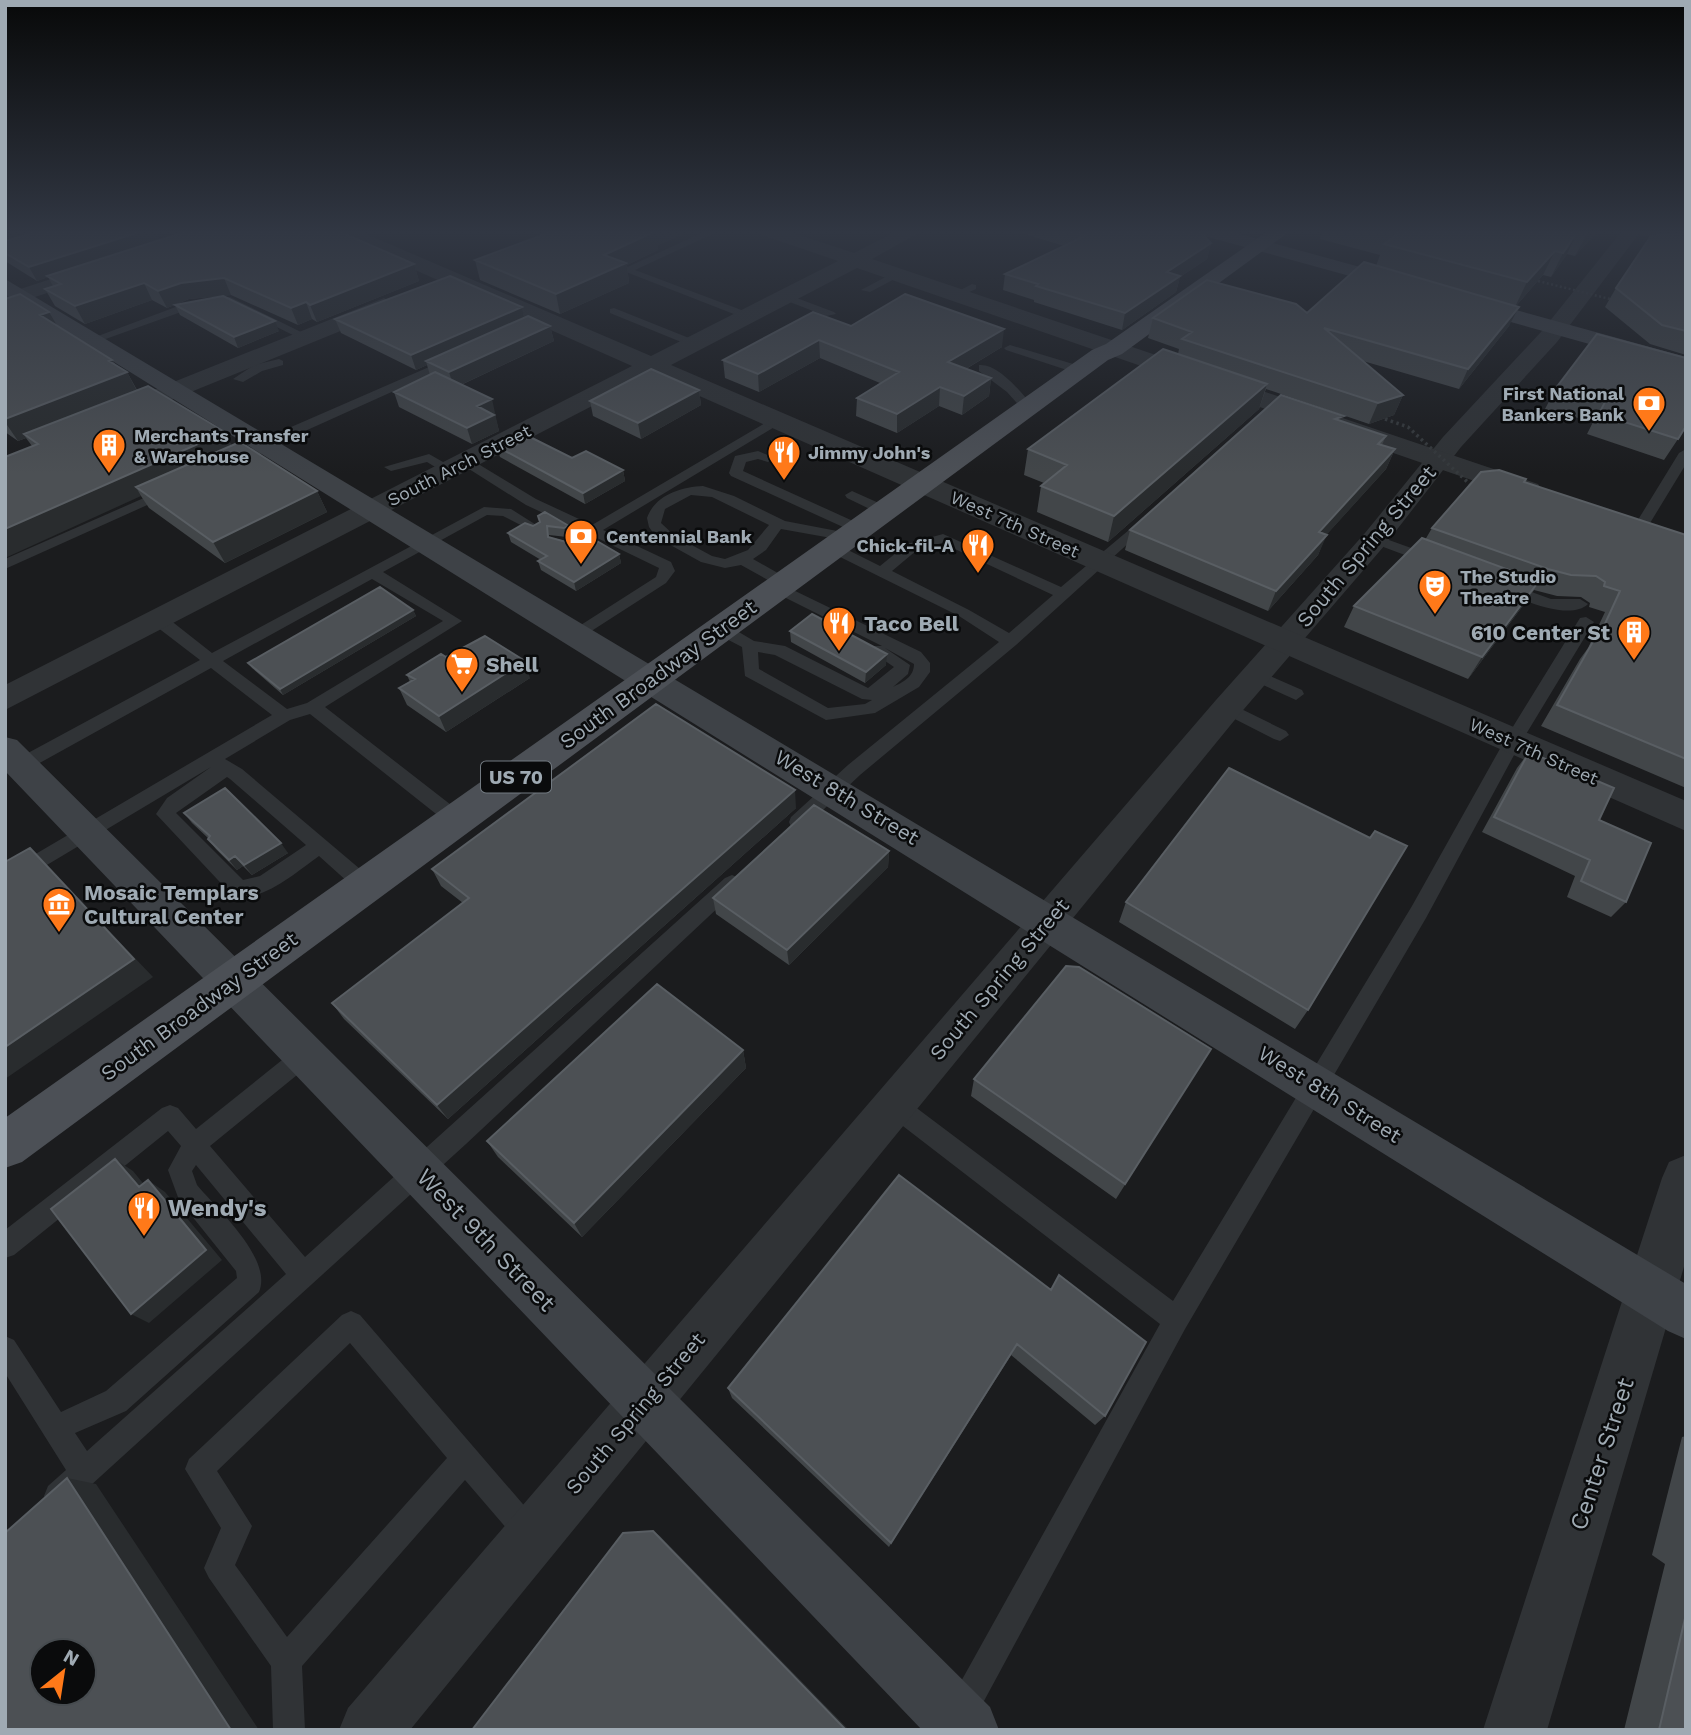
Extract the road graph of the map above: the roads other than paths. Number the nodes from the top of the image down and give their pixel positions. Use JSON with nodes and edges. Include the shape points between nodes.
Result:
{"nodes":[{"id":1,"x":45,"y":312,"type":"edge"},
{"id":2,"x":171,"y":312,"type":"edge"},
{"id":3,"x":254,"y":312,"type":"edge"},
{"id":4,"x":366,"y":312,"type":"edge"},
{"id":5,"x":517,"y":312,"type":"edge"},
{"id":6,"x":616,"y":312,"type":"edge"},
{"id":7,"x":737,"y":312,"type":"edge"},
{"id":8,"x":756,"y":312,"type":"edge"},
{"id":9,"x":825,"y":312,"type":"edge"},
{"id":10,"x":1020,"y":312,"type":"edge"},
{"id":11,"x":1166,"y":312,"type":"edge"},
{"id":12,"x":1502,"y":312,"type":"edge"},
{"id":13,"x":1568,"y":312,"type":"edge"},
{"id":14,"x":830,"y":314,"type":"dead end"},
{"id":15,"x":748,"y":316,"type":"junction"},
{"id":16,"x":1556,"y":327,"type":"junction"},
{"id":17,"x":305,"y":337,"type":"junction"},
{"id":18,"x":96,"y":339,"type":"junction"},
{"id":19,"x":695,"y":344,"type":"junction"},
{"id":20,"x":1010,"y":348,"type":"dead end"},
{"id":21,"x":1114,"y":349,"type":"junction"},
{"id":22,"x":466,"y":355,"type":"edge"},
{"id":23,"x":279,"y":363,"type":"dead end"},
{"id":24,"x":1686,"y":364,"type":"edge"},
{"id":25,"x":653,"y":366,"type":"junction"},
{"id":26,"x":983,"y":368,"type":"edge"},
{"id":27,"x":248,"y":369,"type":"junction"},
{"id":28,"x":1079,"y":370,"type":"junction"},
{"id":29,"x":177,"y":389,"type":"junction"},
{"id":30,"x":1027,"y":408,"type":"junction"},
{"id":31,"x":116,"y":414,"type":"edge"},
{"id":32,"x":777,"y":420,"type":"junction"},
{"id":33,"x":268,"y":445,"type":"junction"},
{"id":34,"x":730,"y":448,"type":"junction"},
{"id":35,"x":1686,"y":453,"type":"edge"},
{"id":36,"x":748,"y":456,"type":"junction"},
{"id":37,"x":768,"y":458,"type":"dead end"},
{"id":38,"x":444,"y":459,"type":"junction"},
{"id":39,"x":1439,"y":460,"type":"junction"},
{"id":40,"x":391,"y":467,"type":"dead end"},
{"id":41,"x":219,"y":469,"type":"edge"},
{"id":42,"x":675,"y":481,"type":"junction"},
{"id":43,"x":922,"y":484,"type":"junction"},
{"id":44,"x":182,"y":486,"type":"edge"},
{"id":45,"x":692,"y":490,"type":"junction"},
{"id":46,"x":1552,"y":498,"type":"edge"},
{"id":47,"x":1161,"y":505,"type":"edge"},
{"id":48,"x":374,"y":509,"type":"junction"},
{"id":49,"x":777,"y":523,"type":"junction"},
{"id":50,"x":855,"y":524,"type":"junction"},
{"id":51,"x":534,"y":528,"type":"edge"},
{"id":52,"x":1639,"y":528,"type":"edge"},
{"id":53,"x":591,"y":531,"type":"junction"},
{"id":54,"x":1375,"y":539,"type":"junction"},
{"id":55,"x":426,"y":542,"type":"junction"},
{"id":56,"x":567,"y":546,"type":"edge"},
{"id":57,"x":743,"y":560,"type":"junction"},
{"id":58,"x":1099,"y":561,"type":"junction"},
{"id":59,"x":1447,"y":563,"type":"edge"},
{"id":60,"x":5,"y":565,"type":"edge"},
{"id":61,"x":372,"y":572,"type":"junction"},
{"id":62,"x":882,"y":572,"type":"junction"},
{"id":63,"x":1486,"y":580,"type":"edge"},
{"id":64,"x":1067,"y":591,"type":"junction"},
{"id":65,"x":789,"y":592,"type":"junction"},
{"id":66,"x":1580,"y":604,"type":"edge"},
{"id":67,"x":159,"y":620,"type":"junction"},
{"id":68,"x":1586,"y":622,"type":"dead end"},
{"id":69,"x":579,"y":634,"type":"junction"},
{"id":70,"x":736,"y":637,"type":"junction"},
{"id":71,"x":1010,"y":641,"type":"junction"},
{"id":72,"x":1284,"y":642,"type":"junction"},
{"id":73,"x":212,"y":660,"type":"junction"},
{"id":74,"x":1256,"y":675,"type":"junction"},
{"id":75,"x":652,"y":679,"type":"junction"},
{"id":76,"x":1296,"y":694,"type":"dead end"},
{"id":77,"x":5,"y":699,"type":"edge"},
{"id":78,"x":313,"y":707,"type":"junction"},
{"id":79,"x":1227,"y":708,"type":"junction"},
{"id":80,"x":284,"y":716,"type":"junction"},
{"id":81,"x":1280,"y":735,"type":"dead end"},
{"id":82,"x":1512,"y":742,"type":"junction"},
{"id":83,"x":13,"y":757,"type":"edge"},
{"id":84,"x":218,"y":764,"type":"junction"},
{"id":85,"x":834,"y":789,"type":"junction"},
{"id":86,"x":1686,"y":817,"type":"edge"},
{"id":87,"x":457,"y":820,"type":"junction"},
{"id":88,"x":86,"y":834,"type":"junction"},
{"id":89,"x":781,"y":838,"type":"edge"},
{"id":90,"x":320,"y":846,"type":"junction"},
{"id":91,"x":751,"y":866,"type":"edge"},
{"id":92,"x":5,"y":882,"type":"edge"},
{"id":93,"x":366,"y":886,"type":"junction"},
{"id":94,"x":1049,"y":921,"type":"junction"},
{"id":95,"x":232,"y":982,"type":"junction"},
{"id":96,"x":305,"y":1055,"type":"junction"},
{"id":97,"x":1313,"y":1085,"type":"junction"},
{"id":98,"x":894,"y":1105,"type":"junction"},
{"id":99,"x":195,"y":1144,"type":"junction"},
{"id":100,"x":5,"y":1146,"type":"edge"},
{"id":101,"x":418,"y":1172,"type":"junction"},
{"id":102,"x":1686,"y":1178,"type":"edge"},
{"id":103,"x":5,"y":1246,"type":"edge"},
{"id":104,"x":304,"y":1275,"type":"junction"},
{"id":105,"x":1668,"y":1303,"type":"edge"},
{"id":106,"x":1176,"y":1320,"type":"junction"},
{"id":107,"x":5,"y":1349,"type":"edge"},
{"id":108,"x":644,"y":1401,"type":"junction"},
{"id":109,"x":56,"y":1428,"type":"junction"},
{"id":110,"x":466,"y":1458,"type":"junction"},
{"id":111,"x":84,"y":1472,"type":"junction"},
{"id":112,"x":45,"y":1508,"type":"edge"},
{"id":113,"x":532,"y":1537,"type":"junction"},
{"id":114,"x":286,"y":1661,"type":"junction"},
{"id":115,"x":958,"y":1726,"type":"edge"},
{"id":116,"x":289,"y":1730,"type":"edge"},
{"id":117,"x":370,"y":1730,"type":"edge"},
{"id":118,"x":1515,"y":1730,"type":"edge"}],
"edges":[{"from":1,"to":18,"type":"main road","name":"West 8th Street"},
{"from":2,"to":18,"type":"lane"},
{"from":3,"to":17,"type":"lane"},
{"from":4,"to":17,"type":"street"},
{"from":5,"to":25,"type":"street","name":"West 7th Street"},
{"from":6,"to":19,"type":"lane"},
{"from":7,"to":15,"type":"lane"},
{"from":8,"to":15,"type":"street","name":"South Arch Street"},
{"from":9,"to":14,"type":"lane"},
{"from":10,"to":21,"type":"street"},
{"from":11,"to":21,"type":"main road","name":"South Broadway Street","number":"US 70"},
{"from":12,"to":16,"type":"main road"},
{"from":13,"to":16,"type":"street","name":"South Spring Street"},
{"from":15,"to":19,"type":"street","name":"South Arch Street"},
{"from":16,"to":24,"type":"main road"},
{"from":16,"to":39,"type":"street","name":"South Spring Street"},
{"from":17,"to":27,"type":"street"},
{"from":18,"to":29,"type":"main road","name":"West 8th Street"},
{"from":19,"to":25,"type":"street","name":"South Arch Street"},
{"from":20,"to":28,"type":"lane"},
{"from":21,"to":28,"type":"main road","name":"South Broadway Street","number":"US 70"},
{"from":21,"to":39,"type":"street","via":[[1271,409]]},
{"from":22,"to":33,"type":"lane"},
{"from":23,"to":27,"type":"lane"},
{"from":25,"to":32,"type":"street","name":"West 7th Street"},
{"from":25,"to":38,"type":"street","name":"South Arch Street"},
{"from":26,"to":30,"type":"lane"},
{"from":27,"to":29,"type":"street"},
{"from":28,"to":30,"type":"main road","name":"South Broadway Street","number":"US 70"},
{"from":29,"to":31,"type":"street"},
{"from":29,"to":33,"type":"main road","name":"West 8th Street"},
{"from":30,"to":43,"type":"main road","name":"South Broadway Street","number":"US 70"},
{"from":32,"to":34,"type":"lane"},
{"from":32,"to":43,"type":"street","name":"West 7th Street"},
{"from":33,"to":41,"type":"lane"},
{"from":33,"to":48,"type":"main road","name":"West 8th Street"},
{"from":34,"to":36,"type":"lane"},
{"from":34,"to":42,"type":"lane"},
{"from":35,"to":52,"type":"lane"},
{"from":36,"to":37,"type":"lane"},
{"from":36,"to":50,"type":"lane","via":[[740,459],[736,473]]},
{"from":38,"to":40,"type":"lane"},
{"from":38,"to":48,"type":"street","name":"South Arch Street"},
{"from":38,"to":53,"type":"lane"},
{"from":39,"to":46,"type":"street"},
{"from":39,"to":54,"type":"street","name":"South Spring Street"},
{"from":42,"to":45,"type":"lane"},
{"from":42,"to":53,"type":"lane"},
{"from":43,"to":50,"type":"main road","name":"South Broadway Street","number":"US 70"},
{"from":43,"to":58,"type":"street","name":"West 7th Street"},
{"from":44,"to":60,"type":"lane"},
{"from":45,"to":49,"type":"lane","via":[[712,492]]},
{"from":45,"to":57,"type":"lane","via":[[658,509],[654,516],[658,531],[716,562]]},
{"from":47,"to":58,"type":"lane"},
{"from":48,"to":55,"type":"main road","name":"West 8th Street"},
{"from":48,"to":67,"type":"street","name":"South Arch Street"},
{"from":49,"to":50,"type":"lane"},
{"from":49,"to":57,"type":"lane","via":[[770,539]]},
{"from":50,"to":62,"type":"lane"},
{"from":50,"to":65,"type":"main road","name":"South Broadway Street","number":"US 70"},
{"from":51,"to":55,"type":"lane","via":[[506,512],[484,511]]},
{"from":53,"to":56,"type":"lane"},
{"from":53,"to":69,"type":"lane","via":[[657,560],[668,571]]},
{"from":54,"to":59,"type":"lane"},
{"from":54,"to":72,"type":"street","name":"South Spring Street"},
{"from":55,"to":61,"type":"lane"},
{"from":55,"to":69,"type":"main road","name":"West 8th Street"},
{"from":57,"to":65,"type":"lane"},
{"from":58,"to":64,"type":"lane"},
{"from":58,"to":72,"type":"street","name":"West 7th Street"},
{"from":61,"to":73,"type":"lane"},
{"from":61,"to":78,"type":"lane","via":[[454,621]]},
{"from":62,"to":64,"type":"lane","via":[[912,547],[943,538]]},
{"from":62,"to":71,"type":"lane","via":[[964,612]]},
{"from":63,"to":66,"type":"lane","via":[[1549,604]]},
{"from":64,"to":71,"type":"lane"},
{"from":65,"to":70,"type":"main road","name":"South Broadway Street","number":"US 70"},
{"from":65,"to":70,"type":"lane","via":[[818,618],[896,661],[902,670],[868,695],[779,650]]},
{"from":65,"to":70,"type":"lane","via":[[915,656],[922,663],[922,672],[913,683],[869,709],[827,714],[751,673]]},
{"from":67,"to":73,"type":"lane"},
{"from":67,"to":77,"type":"street","name":"South Arch Street"},
{"from":68,"to":82,"type":"lane"},
{"from":69,"to":75,"type":"main road","name":"West 8th Street"},
{"from":70,"to":75,"type":"main road","name":"South Broadway Street","number":"US 70"},
{"from":71,"to":85,"type":"lane"},
{"from":72,"to":74,"type":"street","name":"South Spring Street"},
{"from":72,"to":82,"type":"street","name":"West 7th Street"},
{"from":73,"to":80,"type":"lane"},
{"from":73,"to":83,"type":"lane"},
{"from":74,"to":76,"type":"lane"},
{"from":74,"to":79,"type":"street","name":"South Spring Street"},
{"from":75,"to":85,"type":"main road","name":"West 8th Street"},
{"from":75,"to":87,"type":"main road","name":"South Broadway Street","number":"US 70"},
{"from":78,"to":80,"type":"lane"},
{"from":78,"to":87,"type":"lane"},
{"from":79,"to":81,"type":"lane"},
{"from":79,"to":94,"type":"street","name":"South Spring Street"},
{"from":80,"to":84,"type":"lane"},
{"from":82,"to":86,"type":"street","name":"West 7th Street"},
{"from":82,"to":97,"type":"lane","via":[[1483,780],[1332,1059]]},
{"from":83,"to":88,"type":"main road","name":"West 9th Street"},
{"from":84,"to":88,"type":"lane"},
{"from":84,"to":90,"type":"lane"},
{"from":84,"to":90,"type":"lane","via":[[165,814],[239,890],[265,883]]},
{"from":85,"to":89,"type":"lane"},
{"from":85,"to":94,"type":"main road","name":"West 8th Street"},
{"from":87,"to":93,"type":"main road","name":"South Broadway Street","number":"US 70"},
{"from":88,"to":92,"type":"lane"},
{"from":88,"to":95,"type":"main road","name":"West 9th Street"},
{"from":90,"to":93,"type":"lane"},
{"from":91,"to":101,"type":"lane"},
{"from":93,"to":95,"type":"main road","name":"South Broadway Street","number":"US 70"},
{"from":94,"to":97,"type":"main road","name":"West 8th Street"},
{"from":94,"to":98,"type":"street","name":"South Spring Street"},
{"from":95,"to":96,"type":"main road","name":"West 9th Street"},
{"from":95,"to":100,"type":"main road","name":"South Broadway Street","number":"US 70"},
{"from":96,"to":99,"type":"lane"},
{"from":96,"to":101,"type":"main road","name":"West 9th Street"},
{"from":97,"to":105,"type":"main road","name":"West 8th Street"},
{"from":97,"to":106,"type":"lane"},
{"from":98,"to":106,"type":"lane"},
{"from":98,"to":108,"type":"street","name":"South Spring Street"},
{"from":99,"to":103,"type":"lane","via":[[170,1116]]},
{"from":99,"to":104,"type":"lane"},
{"from":99,"to":109,"type":"lane","via":[[180,1170],[188,1192],[248,1266],[250,1283],[116,1401]]},
{"from":101,"to":104,"type":"lane"},
{"from":101,"to":108,"type":"main road","name":"West 9th Street"},
{"from":102,"to":105,"type":"street","name":"Center Street"},
{"from":104,"to":111,"type":"lane"},
{"from":105,"to":118,"type":"street","name":"Center Street"},
{"from":106,"to":115,"type":"lane"},
{"from":107,"to":109,"type":"lane"},
{"from":108,"to":113,"type":"street","name":"South Spring Street"},
{"from":108,"to":115,"type":"main road","name":"West 9th Street"},
{"from":109,"to":111,"type":"lane"},
{"from":110,"to":113,"type":"lane"},
{"from":110,"to":114,"type":"lane"},
{"from":110,"to":114,"type":"lane","via":[[351,1324],[199,1469],[237,1525],[219,1567]]},
{"from":111,"to":112,"type":"lane"},
{"from":113,"to":117,"type":"street","name":"South Spring Street"},
{"from":114,"to":116,"type":"lane"}]}
